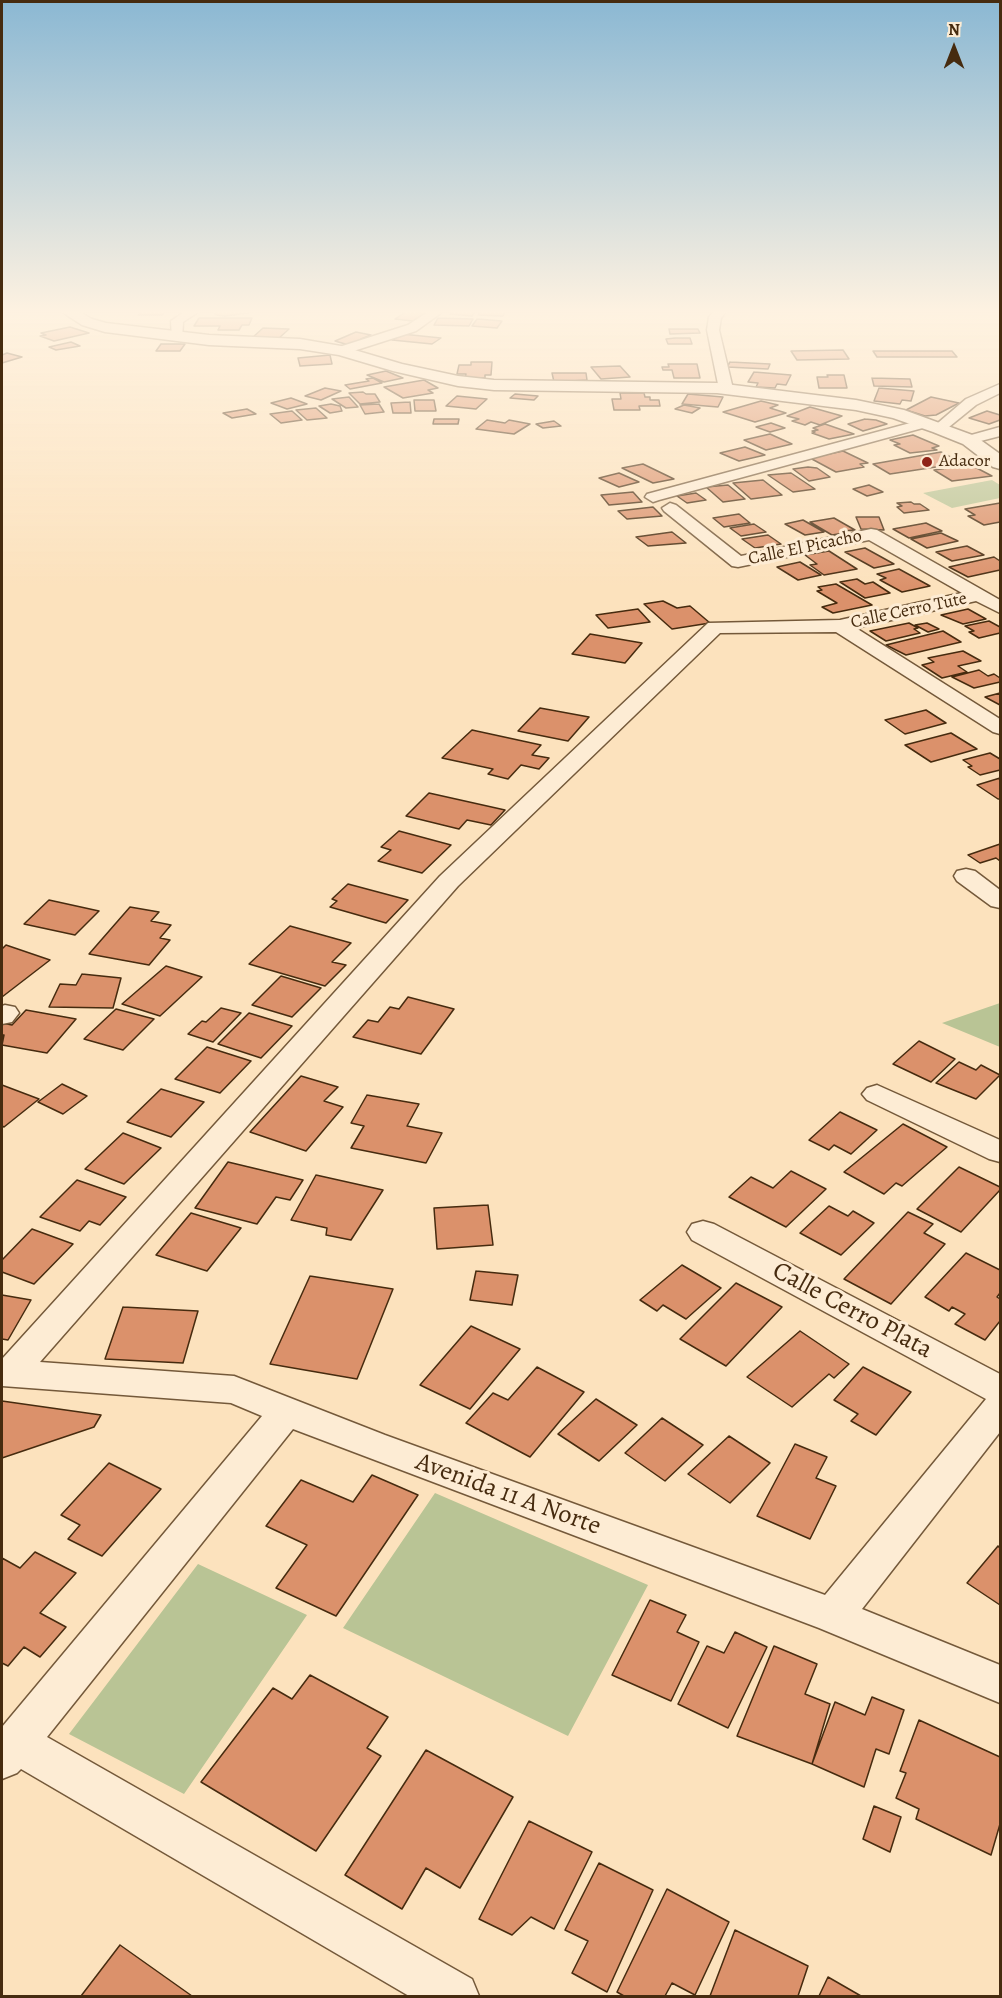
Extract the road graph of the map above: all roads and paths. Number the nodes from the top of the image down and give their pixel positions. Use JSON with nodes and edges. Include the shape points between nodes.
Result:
{"nodes":[{"id":1,"x":842,"y":403,"type":"edge"},
{"id":2,"x":969,"y":403,"type":"edge"},
{"id":3,"x":932,"y":425,"type":"junction"},
{"id":4,"x":1000,"y":430,"type":"edge"},
{"id":5,"x":969,"y":440,"type":"junction"},
{"id":6,"x":1000,"y":463,"type":"edge"},
{"id":7,"x":653,"y":497,"type":"dead end"},
{"id":8,"x":670,"y":508,"type":"dead end"},
{"id":9,"x":979,"y":596,"type":"junction"},
{"id":10,"x":1000,"y":607,"type":"edge"},
{"id":11,"x":840,"y":626,"type":"junction"},
{"id":12,"x":1000,"y":728,"type":"edge"},
{"id":13,"x":966,"y":876,"type":"dead end"},
{"id":14,"x":1000,"y":901,"type":"edge"},
{"id":15,"x":877,"y":1094,"type":"dead end"},
{"id":16,"x":1000,"y":1152,"type":"edge"},
{"id":17,"x":703,"y":1232,"type":"dead end"},
{"id":18,"x":6,"y":1373,"type":"edge"},
{"id":19,"x":1000,"y":1390,"type":"edge"},
{"id":20,"x":1000,"y":1407,"type":"edge"},
{"id":21,"x":287,"y":1412,"type":"junction"},
{"id":22,"x":833,"y":1616,"type":"junction"},
{"id":23,"x":1000,"y":1684,"type":"edge"},
{"id":24,"x":8,"y":1750,"type":"edge"},
{"id":25,"x":455,"y":1996,"type":"edge"}],
"edges":[{"from":1,"to":3,"type":"street"},
{"from":2,"to":3,"type":"street"},
{"from":3,"to":5,"type":"street"},
{"from":3,"to":7,"type":"street"},
{"from":4,"to":5,"type":"street"},
{"from":5,"to":6,"type":"street"},
{"from":8,"to":9,"type":"street","name":"Calle El Picacho","via":[[738,562],[871,534]]},
{"from":9,"to":10,"type":"street"},
{"from":9,"to":11,"type":"street","name":"Calle Cerro Tute"},
{"from":11,"to":12,"type":"street"},
{"from":11,"to":18,"type":"street","name":"Calle Cerro Tute","via":[[715,627],[449,881]]},
{"from":13,"to":14,"type":"street"},
{"from":15,"to":16,"type":"street"},
{"from":17,"to":19,"type":"street","name":"Calle Cerro Plata"},
{"from":18,"to":21,"type":"street","name":"Avenida 11 A Norte","via":[[234,1390]]},
{"from":20,"to":22,"type":"street"},
{"from":21,"to":22,"type":"street","name":"Avenida 11 A Norte"},
{"from":21,"to":24,"type":"street"},
{"from":22,"to":23,"type":"street","name":"Avenida 11 A Norte"},
{"from":24,"to":25,"type":"street"}]}
